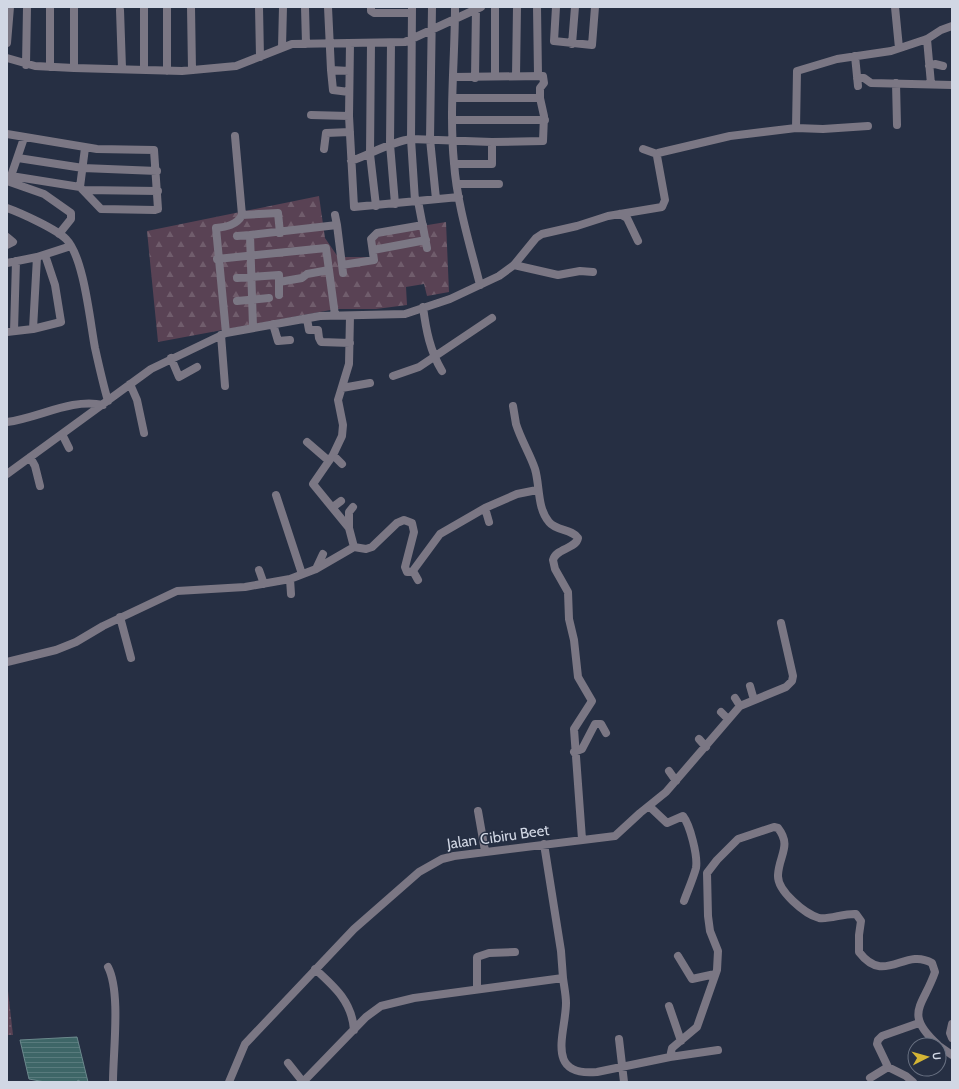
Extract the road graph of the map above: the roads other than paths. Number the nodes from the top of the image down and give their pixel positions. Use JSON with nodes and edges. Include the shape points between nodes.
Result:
{"nodes":[{"id":1,"x":10,"y":7,"type":"edge"},
{"id":2,"x":27,"y":7,"type":"edge"},
{"id":3,"x":50,"y":7,"type":"edge"},
{"id":4,"x":74,"y":7,"type":"edge"},
{"id":5,"x":144,"y":7,"type":"edge"},
{"id":6,"x":167,"y":7,"type":"edge"},
{"id":7,"x":191,"y":7,"type":"edge"},
{"id":8,"x":259,"y":7,"type":"edge"},
{"id":9,"x":283,"y":7,"type":"edge"},
{"id":10,"x":306,"y":7,"type":"edge"},
{"id":11,"x":328,"y":7,"type":"edge"},
{"id":12,"x":371,"y":7,"type":"edge"},
{"id":13,"x":432,"y":7,"type":"edge"},
{"id":14,"x":455,"y":7,"type":"edge"},
{"id":15,"x":495,"y":7,"type":"edge"},
{"id":16,"x":517,"y":7,"type":"edge"},
{"id":17,"x":537,"y":7,"type":"edge"},
{"id":18,"x":556,"y":7,"type":"edge"},
{"id":19,"x":574,"y":7,"type":"edge"},
{"id":20,"x":595,"y":7,"type":"edge"},
{"id":21,"x":895,"y":7,"type":"edge"},
{"id":22,"x":478,"y":8,"type":"edge"},
{"id":23,"x":120,"y":10,"type":"dead end"},
{"id":24,"x":391,"y":10,"type":"edge"},
{"id":25,"x":412,"y":10,"type":"edge"},
{"id":26,"x":455,"y":20,"type":"junction"},
{"id":27,"x":952,"y":26,"type":"edge"},
{"id":28,"x":432,"y":30,"type":"junction"},
{"id":29,"x":927,"y":39,"type":"junction"},
{"id":30,"x":411,"y":40,"type":"junction"},
{"id":31,"x":391,"y":42,"type":"junction"},
{"id":32,"x":7,"y":43,"type":"edge"},
{"id":33,"x":330,"y":43,"type":"junction"},
{"id":34,"x":350,"y":43,"type":"junction"},
{"id":35,"x":371,"y":43,"type":"junction"},
{"id":36,"x":306,"y":44,"type":"junction"},
{"id":37,"x":572,"y":44,"type":"junction"},
{"id":38,"x":282,"y":47,"type":"junction"},
{"id":39,"x":899,"y":48,"type":"junction"},
{"id":40,"x":855,"y":56,"type":"junction"},
{"id":41,"x":260,"y":57,"type":"junction"},
{"id":42,"x":7,"y":58,"type":"edge"},
{"id":43,"x":26,"y":65,"type":"junction"},
{"id":44,"x":929,"y":66,"type":"junction"},
{"id":45,"x":943,"y":66,"type":"dead end"},
{"id":46,"x":50,"y":67,"type":"junction"},
{"id":47,"x":74,"y":68,"type":"junction"},
{"id":48,"x":122,"y":68,"type":"junction"},
{"id":49,"x":144,"y":70,"type":"junction"},
{"id":50,"x":192,"y":70,"type":"junction"},
{"id":51,"x":331,"y":70,"type":"junction"},
{"id":52,"x":168,"y":71,"type":"junction"},
{"id":53,"x":349,"y":71,"type":"junction"},
{"id":54,"x":538,"y":75,"type":"junction"},
{"id":55,"x":495,"y":76,"type":"junction"},
{"id":56,"x":516,"y":76,"type":"junction"},
{"id":57,"x":453,"y":77,"type":"junction"},
{"id":58,"x":475,"y":78,"type":"junction"},
{"id":59,"x":896,"y":83,"type":"junction"},
{"id":60,"x":931,"y":84,"type":"junction"},
{"id":61,"x":952,"y":85,"type":"edge"},
{"id":62,"x":349,"y":92,"type":"junction"},
{"id":63,"x":453,"y":98,"type":"junction"},
{"id":64,"x":540,"y":98,"type":"junction"},
{"id":65,"x":311,"y":115,"type":"dead end"},
{"id":66,"x":349,"y":116,"type":"junction"},
{"id":67,"x":453,"y":120,"type":"junction"},
{"id":68,"x":545,"y":120,"type":"junction"},
{"id":69,"x":897,"y":125,"type":"dead end"},
{"id":70,"x":868,"y":126,"type":"dead end"},
{"id":71,"x":796,"y":128,"type":"junction"},
{"id":72,"x":350,"y":132,"type":"junction"},
{"id":73,"x":7,"y":134,"type":"edge"},
{"id":74,"x":235,"y":136,"type":"dead end"},
{"id":75,"x":24,"y":138,"type":"junction"},
{"id":76,"x":410,"y":139,"type":"junction"},
{"id":77,"x":430,"y":139,"type":"junction"},
{"id":78,"x":452,"y":141,"type":"junction"},
{"id":79,"x":492,"y":142,"type":"junction"},
{"id":80,"x":390,"y":144,"type":"junction"},
{"id":81,"x":85,"y":148,"type":"junction"},
{"id":82,"x":324,"y":149,"type":"dead end"},
{"id":83,"x":643,"y":149,"type":"dead end"},
{"id":84,"x":370,"y":154,"type":"junction"},
{"id":85,"x":657,"y":154,"type":"junction"},
{"id":86,"x":18,"y":158,"type":"junction"},
{"id":87,"x":351,"y":161,"type":"junction"},
{"id":88,"x":454,"y":164,"type":"junction"},
{"id":89,"x":82,"y":168,"type":"junction"},
{"id":90,"x":157,"y":171,"type":"junction"},
{"id":91,"x":9,"y":181,"type":"edge"},
{"id":92,"x":457,"y":184,"type":"junction"},
{"id":93,"x":499,"y":184,"type":"dead end"},
{"id":94,"x":82,"y":188,"type":"junction"},
{"id":95,"x":158,"y":191,"type":"junction"},
{"id":96,"x":459,"y":197,"type":"junction"},
{"id":97,"x":436,"y":199,"type":"junction"},
{"id":98,"x":417,"y":201,"type":"junction"},
{"id":99,"x":396,"y":204,"type":"junction"},
{"id":100,"x":376,"y":206,"type":"junction"},
{"id":101,"x":7,"y":208,"type":"edge"},
{"id":102,"x":620,"y":214,"type":"junction"},
{"id":103,"x":242,"y":215,"type":"junction"},
{"id":104,"x":336,"y":215,"type":"dead end"},
{"id":105,"x":337,"y":225,"type":"junction"},
{"id":106,"x":423,"y":225,"type":"junction"},
{"id":107,"x":280,"y":232,"type":"junction"},
{"id":108,"x":59,"y":234,"type":"junction"},
{"id":109,"x":250,"y":235,"type":"junction"},
{"id":110,"x":237,"y":236,"type":"dead end"},
{"id":111,"x":7,"y":237,"type":"edge"},
{"id":112,"x":638,"y":241,"type":"dead end"},
{"id":113,"x":7,"y":245,"type":"edge"},
{"id":114,"x":71,"y":246,"type":"junction"},
{"id":115,"x":373,"y":250,"type":"junction"},
{"id":116,"x":41,"y":256,"type":"junction"},
{"id":117,"x":252,"y":256,"type":"junction"},
{"id":118,"x":217,"y":259,"type":"junction"},
{"id":119,"x":16,"y":261,"type":"junction"},
{"id":120,"x":7,"y":263,"type":"edge"},
{"id":121,"x":514,"y":265,"type":"junction"},
{"id":122,"x":343,"y":267,"type":"junction"},
{"id":123,"x":329,"y":268,"type":"junction"},
{"id":124,"x":593,"y":272,"type":"dead end"},
{"id":125,"x":237,"y":278,"type":"dead end"},
{"id":126,"x":252,"y":278,"type":"junction"},
{"id":127,"x":279,"y":282,"type":"junction"},
{"id":128,"x":480,"y":285,"type":"junction"},
{"id":129,"x":280,"y":295,"type":"dead end"},
{"id":130,"x":269,"y":298,"type":"dead end"},
{"id":131,"x":252,"y":300,"type":"junction"},
{"id":132,"x":237,"y":301,"type":"dead end"},
{"id":133,"x":423,"y":307,"type":"junction"},
{"id":134,"x":335,"y":315,"type":"junction"},
{"id":135,"x":350,"y":316,"type":"junction"},
{"id":136,"x":492,"y":318,"type":"dead end"},
{"id":137,"x":307,"y":319,"type":"junction"},
{"id":138,"x":273,"y":324,"type":"junction"},
{"id":139,"x":253,"y":327,"type":"junction"},
{"id":140,"x":33,"y":329,"type":"junction"},
{"id":141,"x":10,"y":332,"type":"edge"},
{"id":142,"x":224,"y":334,"type":"junction"},
{"id":143,"x":290,"y":340,"type":"dead end"},
{"id":144,"x":350,"y":343,"type":"junction"},
{"id":145,"x":433,"y":356,"type":"junction"},
{"id":146,"x":171,"y":358,"type":"junction"},
{"id":147,"x":197,"y":367,"type":"dead end"},
{"id":148,"x":442,"y":372,"type":"dead end"},
{"id":149,"x":393,"y":376,"type":"dead end"},
{"id":150,"x":370,"y":383,"type":"dead end"},
{"id":151,"x":130,"y":384,"type":"junction"},
{"id":152,"x":225,"y":386,"type":"dead end"},
{"id":153,"x":342,"y":388,"type":"junction"},
{"id":154,"x":105,"y":403,"type":"junction"},
{"id":155,"x":514,"y":406,"type":"dead end"},
{"id":156,"x":7,"y":422,"type":"edge"},
{"id":157,"x":144,"y":433,"type":"dead end"},
{"id":158,"x":62,"y":434,"type":"junction"},
{"id":159,"x":307,"y":442,"type":"dead end"},
{"id":160,"x":69,"y":448,"type":"dead end"},
{"id":161,"x":30,"y":457,"type":"junction"},
{"id":162,"x":331,"y":458,"type":"junction"},
{"id":163,"x":342,"y":464,"type":"dead end"},
{"id":164,"x":7,"y":474,"type":"edge"},
{"id":165,"x":40,"y":486,"type":"dead end"},
{"id":166,"x":537,"y":490,"type":"junction"},
{"id":167,"x":276,"y":495,"type":"dead end"},
{"id":168,"x":341,"y":501,"type":"dead end"},
{"id":169,"x":333,"y":507,"type":"junction"},
{"id":170,"x":353,"y":507,"type":"dead end"},
{"id":171,"x":485,"y":508,"type":"junction"},
{"id":172,"x":489,"y":522,"type":"dead end"},
{"id":173,"x":349,"y":528,"type":"junction"},
{"id":174,"x":354,"y":547,"type":"junction"},
{"id":175,"x":323,"y":554,"type":"dead end"},
{"id":176,"x":316,"y":569,"type":"junction"},
{"id":177,"x":259,"y":570,"type":"dead end"},
{"id":178,"x":413,"y":571,"type":"junction"},
{"id":179,"x":302,"y":574,"type":"junction"},
{"id":180,"x":290,"y":579,"type":"junction"},
{"id":181,"x":418,"y":580,"type":"dead end"},
{"id":182,"x":264,"y":584,"type":"junction"},
{"id":183,"x":291,"y":594,"type":"dead end"},
{"id":184,"x":120,"y":617,"type":"junction"},
{"id":185,"x":781,"y":623,"type":"dead end"},
{"id":186,"x":131,"y":658,"type":"dead end"},
{"id":187,"x":7,"y":662,"type":"edge"},
{"id":188,"x":750,"y":686,"type":"dead end"},
{"id":189,"x":735,"y":698,"type":"dead end"},
{"id":190,"x":754,"y":700,"type":"junction"},
{"id":191,"x":740,"y":706,"type":"junction"},
{"id":192,"x":721,"y":712,"type":"dead end"},
{"id":193,"x":728,"y":719,"type":"junction"},
{"id":194,"x":606,"y":734,"type":"dead end"},
{"id":195,"x":699,"y":739,"type":"dead end"},
{"id":196,"x":706,"y":746,"type":"junction"},
{"id":197,"x":574,"y":752,"type":"junction"},
{"id":198,"x":669,"y":771,"type":"dead end"},
{"id":199,"x":676,"y":781,"type":"junction"},
{"id":200,"x":649,"y":806,"type":"junction"},
{"id":201,"x":478,"y":811,"type":"dead end"},
{"id":202,"x":582,"y":840,"type":"junction"},
{"id":203,"x":544,"y":844,"type":"junction"},
{"id":204,"x":485,"y":851,"type":"junction"},
{"id":205,"x":696,"y":862,"type":"junction"},
{"id":206,"x":707,"y":873,"type":"junction"},
{"id":207,"x":684,"y":901,"type":"dead end"},
{"id":208,"x":515,"y":952,"type":"dead end"},
{"id":209,"x":678,"y":956,"type":"dead end"},
{"id":210,"x":108,"y":967,"type":"dead end"},
{"id":211,"x":315,"y":969,"type":"junction"},
{"id":212,"x":715,"y":974,"type":"junction"},
{"id":213,"x":563,"y":978,"type":"junction"},
{"id":214,"x":477,"y":989,"type":"junction"},
{"id":215,"x":669,"y":1006,"type":"dead end"},
{"id":216,"x":919,"y":1023,"type":"junction"},
{"id":217,"x":952,"y":1024,"type":"edge"},
{"id":218,"x":354,"y":1030,"type":"junction"},
{"id":219,"x":932,"y":1037,"type":"edge"},
{"id":220,"x":952,"y":1038,"type":"edge"},
{"id":221,"x":619,"y":1039,"type":"dead end"},
{"id":222,"x":681,"y":1041,"type":"junction"},
{"id":223,"x":718,"y":1050,"type":"dead end"},
{"id":224,"x":670,"y":1057,"type":"junction"},
{"id":225,"x":288,"y":1063,"type":"dead end"},
{"id":226,"x":622,"y":1066,"type":"junction"},
{"id":227,"x":888,"y":1067,"type":"junction"},
{"id":228,"x":870,"y":1078,"type":"dead end"},
{"id":229,"x":113,"y":1082,"type":"edge"},
{"id":230,"x":229,"y":1082,"type":"edge"},
{"id":231,"x":303,"y":1082,"type":"edge"},
{"id":232,"x":624,"y":1082,"type":"edge"},
{"id":233,"x":913,"y":1082,"type":"edge"}],
"edges":[{"from":1,"to":32,"type":"street"},
{"from":2,"to":43,"type":"street"},
{"from":3,"to":46,"type":"street"},
{"from":4,"to":47,"type":"street"},
{"from":5,"to":49,"type":"street"},
{"from":6,"to":52,"type":"street"},
{"from":7,"to":50,"type":"street"},
{"from":8,"to":41,"type":"street"},
{"from":9,"to":38,"type":"street"},
{"from":10,"to":36,"type":"street"},
{"from":11,"to":33,"type":"street"},
{"from":12,"to":24,"type":"street","via":[[374,13]]},
{"from":13,"to":28,"type":"street"},
{"from":14,"to":26,"type":"street"},
{"from":15,"to":55,"type":"street"},
{"from":16,"to":56,"type":"street"},
{"from":17,"to":54,"type":"street"},
{"from":18,"to":37,"type":"street","via":[[554,41]]},
{"from":19,"to":37,"type":"street"},
{"from":20,"to":37,"type":"street","via":[[593,45]]},
{"from":21,"to":39,"type":"street"},
{"from":22,"to":26,"type":"street"},
{"from":22,"to":58,"type":"street"},
{"from":23,"to":48,"type":"street"},
{"from":24,"to":25,"type":"street"},
{"from":25,"to":30,"type":"street"},
{"from":26,"to":28,"type":"street"},
{"from":26,"to":57,"type":"street"},
{"from":27,"to":29,"type":"street"},
{"from":28,"to":30,"type":"street"},
{"from":28,"to":77,"type":"street"},
{"from":29,"to":39,"type":"street"},
{"from":29,"to":44,"type":"street"},
{"from":30,"to":31,"type":"street"},
{"from":30,"to":76,"type":"street"},
{"from":31,"to":35,"type":"street"},
{"from":31,"to":80,"type":"street"},
{"from":33,"to":34,"type":"street"},
{"from":33,"to":36,"type":"street"},
{"from":33,"to":51,"type":"street"},
{"from":34,"to":35,"type":"street"},
{"from":34,"to":53,"type":"street"},
{"from":35,"to":84,"type":"street"},
{"from":36,"to":38,"type":"street"},
{"from":38,"to":41,"type":"street"},
{"from":39,"to":40,"type":"street"},
{"from":40,"to":59,"type":"street","via":[[858,82],[864,78],[871,83]]},
{"from":40,"to":71,"type":"street","via":[[797,71]]},
{"from":41,"to":50,"type":"street","via":[[236,66]]},
{"from":42,"to":43,"type":"street"},
{"from":43,"to":46,"type":"street"},
{"from":44,"to":45,"type":"street"},
{"from":44,"to":60,"type":"street"},
{"from":46,"to":47,"type":"street"},
{"from":47,"to":48,"type":"street"},
{"from":48,"to":49,"type":"street"},
{"from":49,"to":52,"type":"street"},
{"from":50,"to":52,"type":"street"},
{"from":51,"to":53,"type":"street"},
{"from":51,"to":62,"type":"street","via":[[333,90]]},
{"from":53,"to":62,"type":"street"},
{"from":54,"to":56,"type":"street"},
{"from":54,"to":64,"type":"street","via":[[544,77]]},
{"from":55,"to":56,"type":"street"},
{"from":55,"to":58,"type":"street"},
{"from":57,"to":58,"type":"street"},
{"from":57,"to":63,"type":"street"},
{"from":59,"to":60,"type":"street"},
{"from":59,"to":69,"type":"street"},
{"from":60,"to":61,"type":"street"},
{"from":62,"to":66,"type":"street"},
{"from":63,"to":64,"type":"street"},
{"from":63,"to":67,"type":"street"},
{"from":64,"to":68,"type":"street"},
{"from":65,"to":66,"type":"street"},
{"from":66,"to":72,"type":"street"},
{"from":67,"to":68,"type":"street"},
{"from":67,"to":78,"type":"street"},
{"from":68,"to":79,"type":"street","via":[[542,142]]},
{"from":70,"to":71,"type":"street"},
{"from":71,"to":85,"type":"street","via":[[717,139],[663,150]]},
{"from":72,"to":82,"type":"street","via":[[326,133]]},
{"from":72,"to":87,"type":"street"},
{"from":73,"to":75,"type":"street"},
{"from":74,"to":103,"type":"street"},
{"from":75,"to":81,"type":"street"},
{"from":75,"to":86,"type":"street"},
{"from":76,"to":77,"type":"street"},
{"from":76,"to":80,"type":"street"},
{"from":76,"to":98,"type":"street"},
{"from":77,"to":78,"type":"street"},
{"from":77,"to":97,"type":"street"},
{"from":78,"to":79,"type":"street"},
{"from":78,"to":88,"type":"street"},
{"from":79,"to":88,"type":"street","via":[[492,164]]},
{"from":80,"to":84,"type":"street"},
{"from":80,"to":99,"type":"street"},
{"from":81,"to":89,"type":"street"},
{"from":81,"to":90,"type":"street","via":[[154,150]]},
{"from":83,"to":85,"type":"street"},
{"from":84,"to":87,"type":"street"},
{"from":84,"to":100,"type":"street"},
{"from":85,"to":102,"type":"street","via":[[664,205]]},
{"from":86,"to":89,"type":"street"},
{"from":86,"to":91,"type":"street"},
{"from":87,"to":100,"type":"street","via":[[354,207]]},
{"from":88,"to":92,"type":"street"},
{"from":89,"to":90,"type":"street"},
{"from":89,"to":94,"type":"street"},
{"from":90,"to":95,"type":"street"},
{"from":91,"to":94,"type":"street"},
{"from":91,"to":108,"type":"street","via":[[44,194],[71,213],[71,219]]},
{"from":92,"to":93,"type":"street"},
{"from":92,"to":96,"type":"street"},
{"from":94,"to":95,"type":"street"},
{"from":94,"to":95,"type":"street","via":[[101,209],[155,210],[158,208]]},
{"from":96,"to":97,"type":"street"},
{"from":96,"to":128,"type":"street"},
{"from":97,"to":98,"type":"street"},
{"from":98,"to":99,"type":"street"},
{"from":98,"to":106,"type":"street"},
{"from":99,"to":100,"type":"street"},
{"from":101,"to":108,"type":"street"},
{"from":102,"to":112,"type":"street","via":[[627,218]]},
{"from":102,"to":121,"type":"street","via":[[542,234]]},
{"from":103,"to":107,"type":"street","via":[[278,213]]},
{"from":103,"to":118,"type":"street","via":[[240,220],[233,224],[216,228]]},
{"from":104,"to":105,"type":"street"},
{"from":105,"to":107,"type":"street"},
{"from":105,"to":122,"type":"street"},
{"from":106,"to":115,"type":"street","via":[[377,233],[371,239]]},
{"from":106,"to":115,"type":"street","via":[[427,244]]},
{"from":107,"to":109,"type":"street"},
{"from":108,"to":114,"type":"street"},
{"from":109,"to":110,"type":"street"},
{"from":109,"to":117,"type":"street"},
{"from":111,"to":113,"type":"street","via":[[13,242]]},
{"from":114,"to":116,"type":"street"},
{"from":114,"to":154,"type":"street","via":[[77,258],[83,284]]},
{"from":115,"to":122,"type":"street","via":[[374,260]]},
{"from":116,"to":119,"type":"street"},
{"from":116,"to":140,"type":"street"},
{"from":116,"to":140,"type":"street","via":[[55,286],[62,319],[59,323]]},
{"from":117,"to":118,"type":"street"},
{"from":117,"to":123,"type":"street","via":[[326,248]]},
{"from":117,"to":126,"type":"street"},
{"from":118,"to":142,"type":"street"},
{"from":119,"to":120,"type":"street"},
{"from":119,"to":141,"type":"street"},
{"from":121,"to":124,"type":"street","via":[[554,274]]},
{"from":121,"to":128,"type":"street"},
{"from":122,"to":123,"type":"street"},
{"from":123,"to":127,"type":"street","via":[[307,274],[302,278]]},
{"from":123,"to":134,"type":"street"},
{"from":125,"to":126,"type":"street"},
{"from":126,"to":127,"type":"street","via":[[279,275]]},
{"from":126,"to":131,"type":"street"},
{"from":127,"to":129,"type":"street"},
{"from":128,"to":133,"type":"street","via":[[450,299]]},
{"from":130,"to":131,"type":"street"},
{"from":131,"to":132,"type":"street"},
{"from":131,"to":139,"type":"street"},
{"from":133,"to":135,"type":"street","via":[[405,314]]},
{"from":133,"to":145,"type":"street"},
{"from":134,"to":135,"type":"street"},
{"from":134,"to":137,"type":"street"},
{"from":135,"to":144,"type":"street"},
{"from":136,"to":145,"type":"street"},
{"from":137,"to":138,"type":"street"},
{"from":137,"to":144,"type":"street","via":[[309,330],[318,330],[321,342]]},
{"from":138,"to":139,"type":"street"},
{"from":138,"to":143,"type":"street","via":[[278,341]]},
{"from":139,"to":142,"type":"street"},
{"from":140,"to":141,"type":"street"},
{"from":142,"to":146,"type":"street"},
{"from":142,"to":152,"type":"street"},
{"from":144,"to":153,"type":"street","via":[[349,364]]},
{"from":145,"to":148,"type":"street"},
{"from":145,"to":149,"type":"street","via":[[419,366]]},
{"from":146,"to":147,"type":"street","via":[[179,377]]},
{"from":146,"to":151,"type":"street"},
{"from":150,"to":153,"type":"street"},
{"from":151,"to":154,"type":"street"},
{"from":151,"to":157,"type":"street","via":[[137,400]]},
{"from":153,"to":162,"type":"street","via":[[338,400],[343,425],[342,436]]},
{"from":154,"to":156,"type":"street","via":[[79,403],[35,417]]},
{"from":154,"to":158,"type":"street"},
{"from":155,"to":166,"type":"street","via":[[516,424],[535,470]]},
{"from":158,"to":160,"type":"street"},
{"from":158,"to":161,"type":"street"},
{"from":159,"to":162,"type":"street"},
{"from":161,"to":164,"type":"street"},
{"from":161,"to":165,"type":"street"},
{"from":162,"to":163,"type":"street"},
{"from":162,"to":169,"type":"street","via":[[313,484]]},
{"from":166,"to":171,"type":"street","via":[[518,494]]},
{"from":166,"to":197,"type":"street","via":[[549,523],[575,534],[578,538],[576,542],[556,553],[553,560],[555,569],[568,592],[569,619],[578,677],[592,701],[574,729]]},
{"from":167,"to":179,"type":"street"},
{"from":168,"to":169,"type":"street"},
{"from":169,"to":173,"type":"street"},
{"from":170,"to":173,"type":"street","via":[[349,512]]},
{"from":171,"to":172,"type":"street"},
{"from":171,"to":178,"type":"street","via":[[440,534]]},
{"from":173,"to":174,"type":"street"},
{"from":174,"to":176,"type":"street"},
{"from":174,"to":178,"type":"street","via":[[372,547],[402,520],[408,520],[414,532],[405,567],[407,572]]},
{"from":175,"to":176,"type":"street"},
{"from":176,"to":179,"type":"street"},
{"from":177,"to":182,"type":"street"},
{"from":178,"to":181,"type":"street"},
{"from":179,"to":180,"type":"street"},
{"from":180,"to":182,"type":"street"},
{"from":180,"to":183,"type":"street"},
{"from":182,"to":184,"type":"street","via":[[176,591]]},
{"from":184,"to":186,"type":"street"},
{"from":184,"to":187,"type":"street","via":[[76,642],[56,650]]},
{"from":185,"to":190,"type":"street","name":"Jalan Cibiru Beet","via":[[792,681],[786,687]]},
{"from":188,"to":190,"type":"street"},
{"from":189,"to":191,"type":"street"},
{"from":190,"to":191,"type":"street","name":"Jalan Cibiru Beet"},
{"from":191,"to":193,"type":"street","name":"Jalan Cibiru Beet"},
{"from":192,"to":193,"type":"street"},
{"from":193,"to":196,"type":"street","name":"Jalan Cibiru Beet"},
{"from":194,"to":197,"type":"street","via":[[601,724],[595,724],[582,749]]},
{"from":195,"to":196,"type":"street"},
{"from":196,"to":199,"type":"street","name":"Jalan Cibiru Beet"},
{"from":197,"to":202,"type":"street"},
{"from":198,"to":199,"type":"street"},
{"from":199,"to":200,"type":"street","name":"Jalan Cibiru Beet"},
{"from":200,"to":202,"type":"street","name":"Jalan Cibiru Beet","via":[[615,836]]},
{"from":200,"to":205,"type":"street","via":[[667,824],[682,816],[684,818],[689,828]]},
{"from":201,"to":204,"type":"street"},
{"from":202,"to":203,"type":"street","name":"Jalan Cibiru Beet"},
{"from":203,"to":204,"type":"street","name":"Jalan Cibiru Beet"},
{"from":203,"to":213,"type":"street"},
{"from":204,"to":211,"type":"street","name":"Jalan Cibiru Beet","via":[[454,856],[430,865],[354,929]]},
{"from":205,"to":206,"type":"street","via":[[702,864]]},
{"from":205,"to":207,"type":"street"},
{"from":206,"to":212,"type":"street","via":[[708,916],[718,957]]},
{"from":206,"to":216,"type":"street","via":[[738,839],[768,828],[778,828],[785,838],[778,876],[780,884],[803,910],[820,918],[856,914],[861,921],[860,952],[876,965],[891,966],[915,958],[932,963],[935,972],[921,1003]]},
{"from":208,"to":214,"type":"street","via":[[489,953],[477,957]]},
{"from":209,"to":212,"type":"street","via":[[692,979]]},
{"from":210,"to":229,"type":"street","via":[[113,978],[114,993]]},
{"from":211,"to":218,"type":"street","via":[[342,994],[349,1006]]},
{"from":211,"to":230,"type":"street","name":"Jalan Cibiru Beet","via":[[245,1044]]},
{"from":212,"to":222,"type":"street","via":[[697,1027]]},
{"from":213,"to":214,"type":"street"},
{"from":213,"to":226,"type":"street","via":[[566,1002],[560,1043],[565,1063],[586,1073]]},
{"from":214,"to":218,"type":"street","via":[[414,998],[381,1006]]},
{"from":215,"to":222,"type":"street"},
{"from":216,"to":219,"type":"street"},
{"from":216,"to":227,"type":"street","via":[[879,1038],[878,1048]]},
{"from":217,"to":220,"type":"street"},
{"from":218,"to":231,"type":"street"},
{"from":221,"to":226,"type":"street"},
{"from":222,"to":224,"type":"street","via":[[672,1048]]},
{"from":223,"to":224,"type":"street"},
{"from":224,"to":226,"type":"street"},
{"from":225,"to":231,"type":"street"},
{"from":226,"to":232,"type":"street"},
{"from":227,"to":228,"type":"street"},
{"from":227,"to":233,"type":"street"}]}
